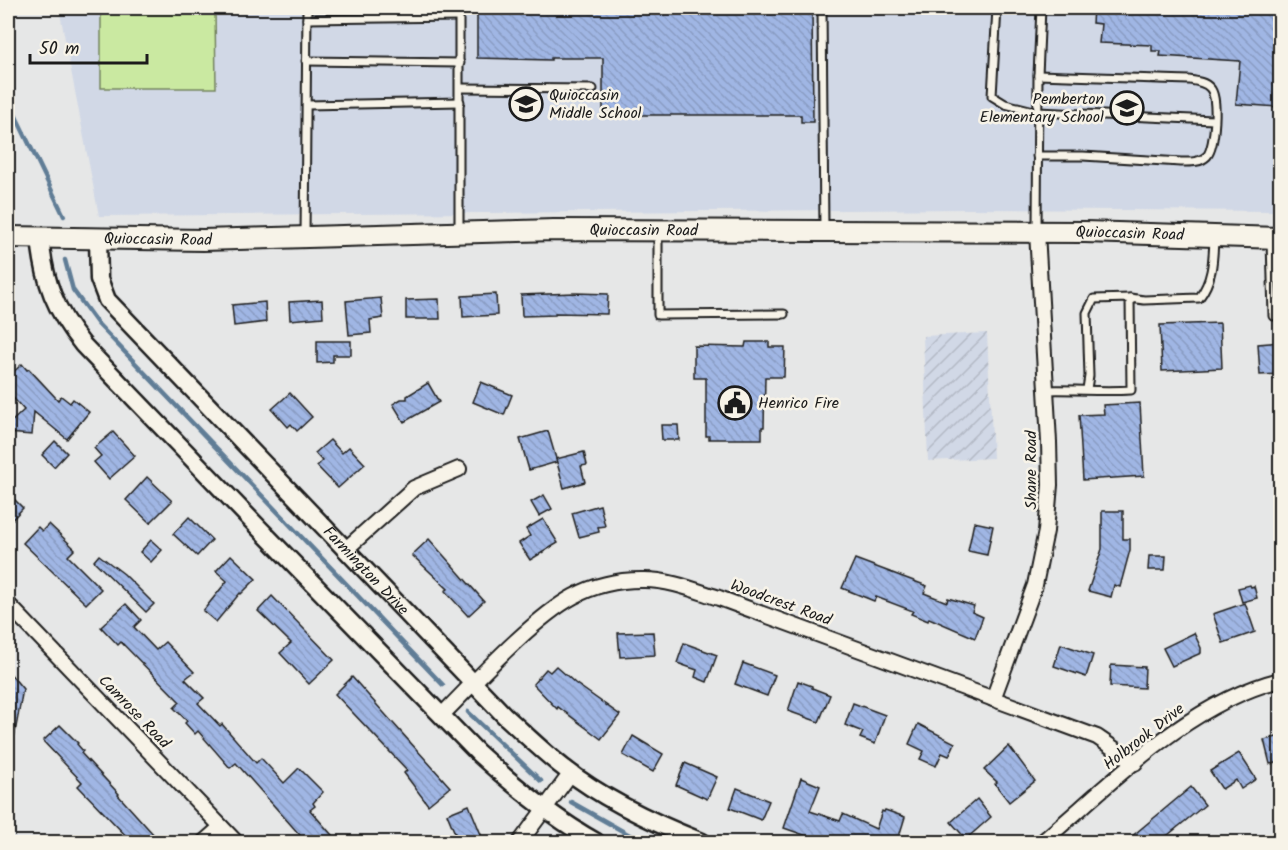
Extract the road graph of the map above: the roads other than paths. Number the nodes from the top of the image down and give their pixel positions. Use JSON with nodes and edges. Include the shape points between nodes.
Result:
{"nodes":[{"id":1,"x":307,"y":8,"type":"edge"},
{"id":2,"x":459,"y":8,"type":"edge"},
{"id":3,"x":822,"y":8,"type":"edge"},
{"id":4,"x":997,"y":8,"type":"edge"},
{"id":5,"x":1041,"y":8,"type":"edge"},
{"id":6,"x":459,"y":17,"type":"junction"},
{"id":7,"x":307,"y":19,"type":"junction"},
{"id":8,"x":306,"y":61,"type":"junction"},
{"id":9,"x":460,"y":63,"type":"junction"},
{"id":10,"x":1038,"y":75,"type":"junction"},
{"id":11,"x":460,"y":88,"type":"junction"},
{"id":12,"x":593,"y":89,"type":"dead end"},
{"id":13,"x":460,"y":102,"type":"junction"},
{"id":14,"x":307,"y":105,"type":"junction"},
{"id":15,"x":1038,"y":112,"type":"junction"},
{"id":16,"x":1214,"y":120,"type":"junction"},
{"id":17,"x":1037,"y":156,"type":"junction"},
{"id":18,"x":658,"y":231,"type":"junction"},
{"id":19,"x":824,"y":231,"type":"junction"},
{"id":20,"x":1036,"y":232,"type":"junction"},
{"id":21,"x":459,"y":233,"type":"junction"},
{"id":22,"x":1215,"y":235,"type":"junction"},
{"id":23,"x":8,"y":237,"type":"edge"},
{"id":24,"x":40,"y":237,"type":"junction"},
{"id":25,"x":98,"y":237,"type":"junction"},
{"id":26,"x":305,"y":238,"type":"junction"},
{"id":27,"x":1276,"y":238,"type":"edge"},
{"id":28,"x":1130,"y":298,"type":"junction"},
{"id":29,"x":784,"y":314,"type":"dead end"},
{"id":30,"x":1273,"y":316,"type":"dead end"},
{"id":31,"x":1088,"y":389,"type":"junction"},
{"id":32,"x":1046,"y":390,"type":"junction"},
{"id":33,"x":459,"y":469,"type":"dead end"},
{"id":34,"x":345,"y":550,"type":"junction"},
{"id":35,"x":8,"y":604,"type":"edge"},
{"id":36,"x":1281,"y":680,"type":"edge"},
{"id":37,"x":472,"y":683,"type":"junction"},
{"id":38,"x":993,"y":699,"type":"junction"},
{"id":39,"x":442,"y":715,"type":"junction"},
{"id":40,"x":1135,"y":764,"type":"junction"},
{"id":41,"x":571,"y":773,"type":"junction"},
{"id":42,"x":544,"y":810,"type":"junction"},
{"id":43,"x":221,"y":827,"type":"junction"},
{"id":44,"x":204,"y":843,"type":"edge"},
{"id":45,"x":236,"y":843,"type":"edge"},
{"id":46,"x":520,"y":843,"type":"edge"},
{"id":47,"x":596,"y":843,"type":"edge"},
{"id":48,"x":702,"y":843,"type":"edge"},
{"id":49,"x":1042,"y":843,"type":"edge"}],
"edges":[{"from":1,"to":7,"type":"lane"},
{"from":2,"to":6,"type":"lane"},
{"from":3,"to":19,"type":"lane"},
{"from":4,"to":15,"type":"lane","via":[[992,96],[1005,104]]},
{"from":5,"to":10,"type":"lane"},
{"from":6,"to":7,"type":"lane"},
{"from":6,"to":9,"type":"lane"},
{"from":7,"to":8,"type":"lane"},
{"from":8,"to":9,"type":"lane"},
{"from":8,"to":14,"type":"lane"},
{"from":9,"to":11,"type":"lane"},
{"from":10,"to":15,"type":"lane"},
{"from":10,"to":16,"type":"lane","via":[[1198,82],[1214,93]]},
{"from":11,"to":12,"type":"lane"},
{"from":11,"to":13,"type":"lane"},
{"from":13,"to":14,"type":"lane"},
{"from":13,"to":21,"type":"lane"},
{"from":14,"to":26,"type":"lane"},
{"from":15,"to":16,"type":"lane"},
{"from":15,"to":17,"type":"lane"},
{"from":16,"to":17,"type":"lane","via":[[1212,148],[1202,160],[1194,162]]},
{"from":17,"to":20,"type":"lane"},
{"from":18,"to":19,"type":"main road","name":"Quioccasin Road"},
{"from":18,"to":21,"type":"main road","name":"Quioccasin Road"},
{"from":18,"to":29,"type":"lane","via":[[658,315]]},
{"from":19,"to":20,"type":"main road","name":"Quioccasin Road"},
{"from":20,"to":22,"type":"main road","name":"Quioccasin Road"},
{"from":20,"to":32,"type":"street","name":"Shane Road"},
{"from":21,"to":26,"type":"main road","name":"Quioccasin Road"},
{"from":22,"to":27,"type":"main road","name":"Quioccasin Road"},
{"from":22,"to":28,"type":"lane","via":[[1212,270],[1199,298]]},
{"from":23,"to":24,"type":"main road","name":"Quioccasin Road"},
{"from":24,"to":25,"type":"main road","name":"Quioccasin Road"},
{"from":24,"to":39,"type":"street","via":[[42,264],[57,307],[83,345]]},
{"from":25,"to":26,"type":"main road","name":"Quioccasin Road"},
{"from":25,"to":34,"type":"street","name":"Farmington Drive","via":[[99,279],[107,300]]},
{"from":27,"to":30,"type":"lane"},
{"from":28,"to":31,"type":"lane","via":[[1094,299],[1087,313]]},
{"from":28,"to":31,"type":"lane","via":[[1131,390]]},
{"from":31,"to":32,"type":"lane"},
{"from":32,"to":38,"type":"street","name":"Shane Road","via":[[1050,485],[1043,555]]},
{"from":33,"to":34,"type":"street","via":[[414,488]]},
{"from":34,"to":37,"type":"street","name":"Farmington Drive"},
{"from":35,"to":43,"type":"street","name":"Camrose Road"},
{"from":36,"to":40,"type":"street","name":"Holbrook Drive","via":[[1204,711]]},
{"from":37,"to":38,"type":"street","name":"Woodcrest Road","via":[[557,605],[579,592],[603,585],[644,580],[672,583],[719,598]]},
{"from":37,"to":39,"type":"street","name":"Woodcrest Road"},
{"from":37,"to":41,"type":"street","name":"Farmington Drive"},
{"from":38,"to":40,"type":"street","name":"Woodcrest Road","via":[[1097,737]]},
{"from":39,"to":42,"type":"street","via":[[507,780]]},
{"from":40,"to":49,"type":"street","name":"Holbrook Drive"},
{"from":41,"to":42,"type":"street"},
{"from":41,"to":48,"type":"street","name":"Farmington Drive","via":[[637,813]]},
{"from":42,"to":46,"type":"street"},
{"from":42,"to":47,"type":"street"},
{"from":43,"to":44,"type":"street"},
{"from":43,"to":45,"type":"street","name":"Camrose Road"}]}
